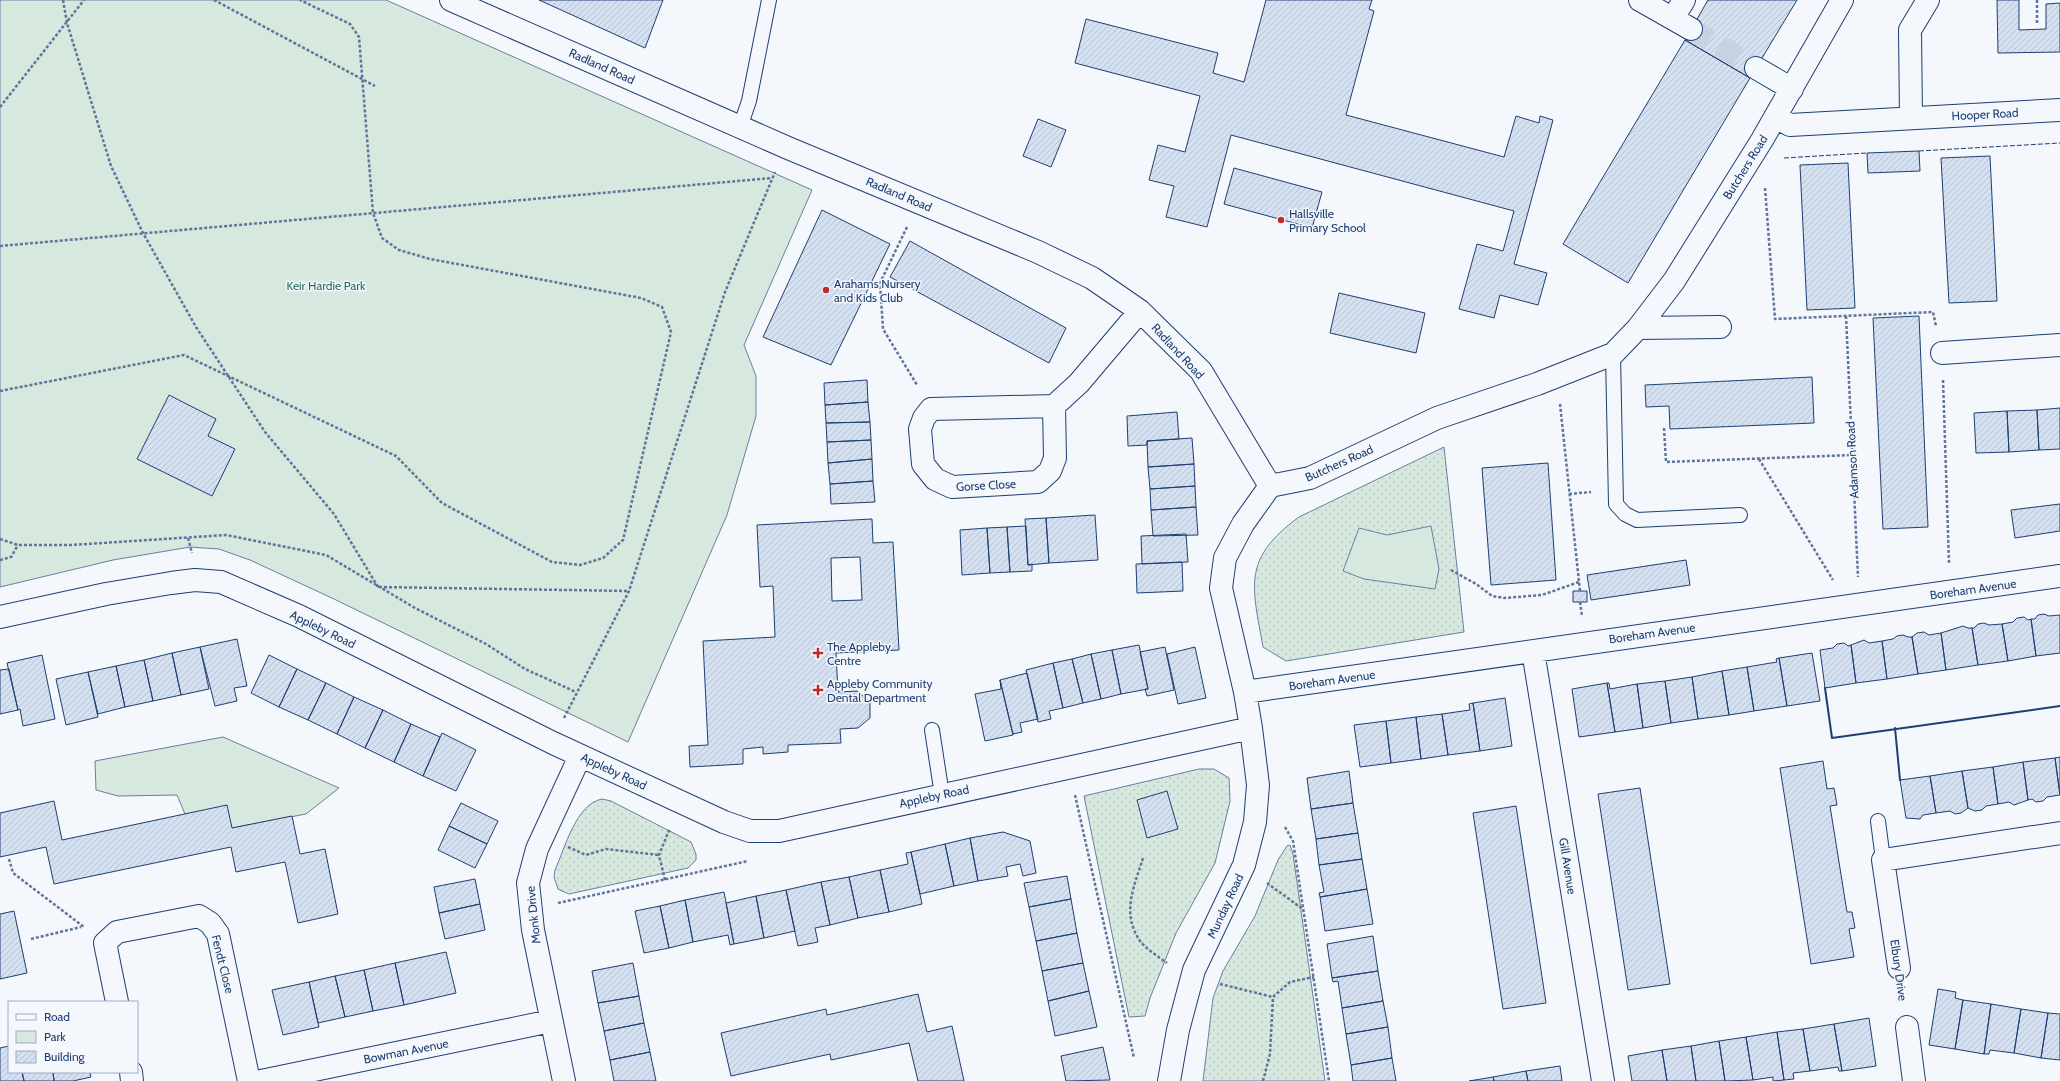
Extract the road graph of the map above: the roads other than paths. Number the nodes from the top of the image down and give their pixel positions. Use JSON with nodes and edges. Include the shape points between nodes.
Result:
{"nodes":[{"id":1,"x":451,"y":0,"type":"edge"},
{"id":2,"x":769,"y":0,"type":"edge"},
{"id":3,"x":1640,"y":0,"type":"edge"},
{"id":4,"x":1842,"y":0,"type":"edge"},
{"id":5,"x":1928,"y":0,"type":"edge"},
{"id":6,"x":1678,"y":9,"type":"edge"},
{"id":7,"x":1691,"y":29,"type":"tunnel mouth"},
{"id":8,"x":1756,"y":68,"type":"tunnel mouth"},
{"id":9,"x":1792,"y":89,"type":"junction"},
{"id":10,"x":2060,"y":110,"type":"edge"},
{"id":11,"x":1775,"y":117,"type":"junction"},
{"id":12,"x":1911,"y":118,"type":"junction"},
{"id":13,"x":740,"y":126,"type":"junction"},
{"id":14,"x":1140,"y":311,"type":"junction"},
{"id":15,"x":1720,"y":327,"type":"dead end"},
{"id":16,"x":1638,"y":328,"type":"junction"},
{"id":17,"x":2060,"y":345,"type":"edge"},
{"id":18,"x":1942,"y":353,"type":"road end"},
{"id":19,"x":1613,"y":354,"type":"junction"},
{"id":20,"x":1054,"y":406,"type":"junction"},
{"id":21,"x":1270,"y":486,"type":"junction"},
{"id":22,"x":1740,"y":514,"type":"dead end"},
{"id":23,"x":2060,"y":576,"type":"edge"},
{"id":24,"x":0,"y":616,"type":"edge"},
{"id":25,"x":1533,"y":651,"type":"junction"},
{"id":26,"x":1245,"y":692,"type":"junction"},
{"id":27,"x":1251,"y":728,"type":"junction"},
{"id":28,"x":932,"y":730,"type":"dead end"},
{"id":29,"x":580,"y":756,"type":"junction"},
{"id":30,"x":942,"y":795,"type":"junction"},
{"id":31,"x":1878,"y":821,"type":"dead end"},
{"id":32,"x":2060,"y":833,"type":"edge"},
{"id":33,"x":1883,"y":860,"type":"junction"},
{"id":34,"x":1899,"y":968,"type":"dead end"},
{"id":35,"x":116,"y":1001,"type":"edge"},
{"id":36,"x":551,"y":1021,"type":"junction"},
{"id":37,"x":1907,"y":1027,"type":"dead end"},
{"id":38,"x":249,"y":1081,"type":"edge"},
{"id":39,"x":261,"y":1081,"type":"edge"},
{"id":40,"x":564,"y":1081,"type":"edge"},
{"id":41,"x":1168,"y":1081,"type":"edge"},
{"id":42,"x":1603,"y":1081,"type":"edge"},
{"id":43,"x":1914,"y":1081,"type":"edge"}],
"edges":[{"from":1,"to":13,"type":"street","name":"Radland Road"},
{"from":2,"to":13,"type":"lane","via":[[749,101]]},
{"from":3,"to":6,"type":"street"},
{"from":4,"to":9,"type":"street","name":"Butchers Road"},
{"from":5,"to":12,"type":"street","via":[[1910,30]]},
{"from":6,"to":7,"type":"street"},
{"from":8,"to":9,"type":"street"},
{"from":9,"to":11,"type":"street","name":"Butchers Road"},
{"from":10,"to":12,"type":"street","name":"Hooper Road"},
{"from":11,"to":12,"type":"street","name":"Hooper Road","via":[[1790,125]]},
{"from":11,"to":16,"type":"street","name":"Butchers Road","via":[[1674,281]]},
{"from":13,"to":14,"type":"street","name":"Radland Road","via":[[1038,252],[1092,278]]},
{"from":14,"to":20,"type":"street","via":[[1079,383]]},
{"from":14,"to":21,"type":"street","name":"Radland Road","via":[[1201,371]]},
{"from":15,"to":16,"type":"street"},
{"from":16,"to":19,"type":"street","name":"Butchers Road"},
{"from":17,"to":18,"type":"street"},
{"from":19,"to":21,"type":"street","name":"Butchers Road","via":[[1437,418],[1310,478]]},
{"from":19,"to":22,"type":"lane","via":[[1616,504],[1624,514],[1637,520]]},
{"from":20,"to":20,"type":"street","name":"Gorse Close","via":[[931,409],[920,429],[923,464],[935,478],[952,487],[1038,482],[1050,471],[1055,458]]},
{"from":21,"to":26,"type":"street","via":[[1243,524],[1225,558],[1221,588]]},
{"from":23,"to":25,"type":"street","name":"Boreham Avenue"},
{"from":24,"to":29,"type":"street","name":"Appleby Road","via":[[171,583],[195,580],[221,582],[305,619]]},
{"from":25,"to":26,"type":"street","name":"Boreham Avenue"},
{"from":25,"to":42,"type":"street","name":"Gill Avenue"},
{"from":26,"to":27,"type":"street"},
{"from":27,"to":30,"type":"street","name":"Appleby Road"},
{"from":27,"to":41,"type":"street","name":"Munday Road","via":[[1258,785],[1255,822],[1244,866],[1194,970]]},
{"from":28,"to":30,"type":"lane"},
{"from":29,"to":30,"type":"street","name":"Appleby Road","via":[[724,822],[750,831],[779,831]]},
{"from":29,"to":36,"type":"street","name":"Monk Drive","via":[[537,849],[528,884],[533,930]]},
{"from":31,"to":33,"type":"lane","name":"Elbury Drive"},
{"from":32,"to":33,"type":"street"},
{"from":33,"to":34,"type":"street","name":"Elbury Drive"},
{"from":35,"to":38,"type":"street","name":"Fendt Close","via":[[105,943],[117,932],[199,916],[210,923],[218,934]]},
{"from":36,"to":39,"type":"street","name":"Bowman Avenue"},
{"from":36,"to":40,"type":"street","name":"Monk Drive"},
{"from":37,"to":43,"type":"street"}]}
